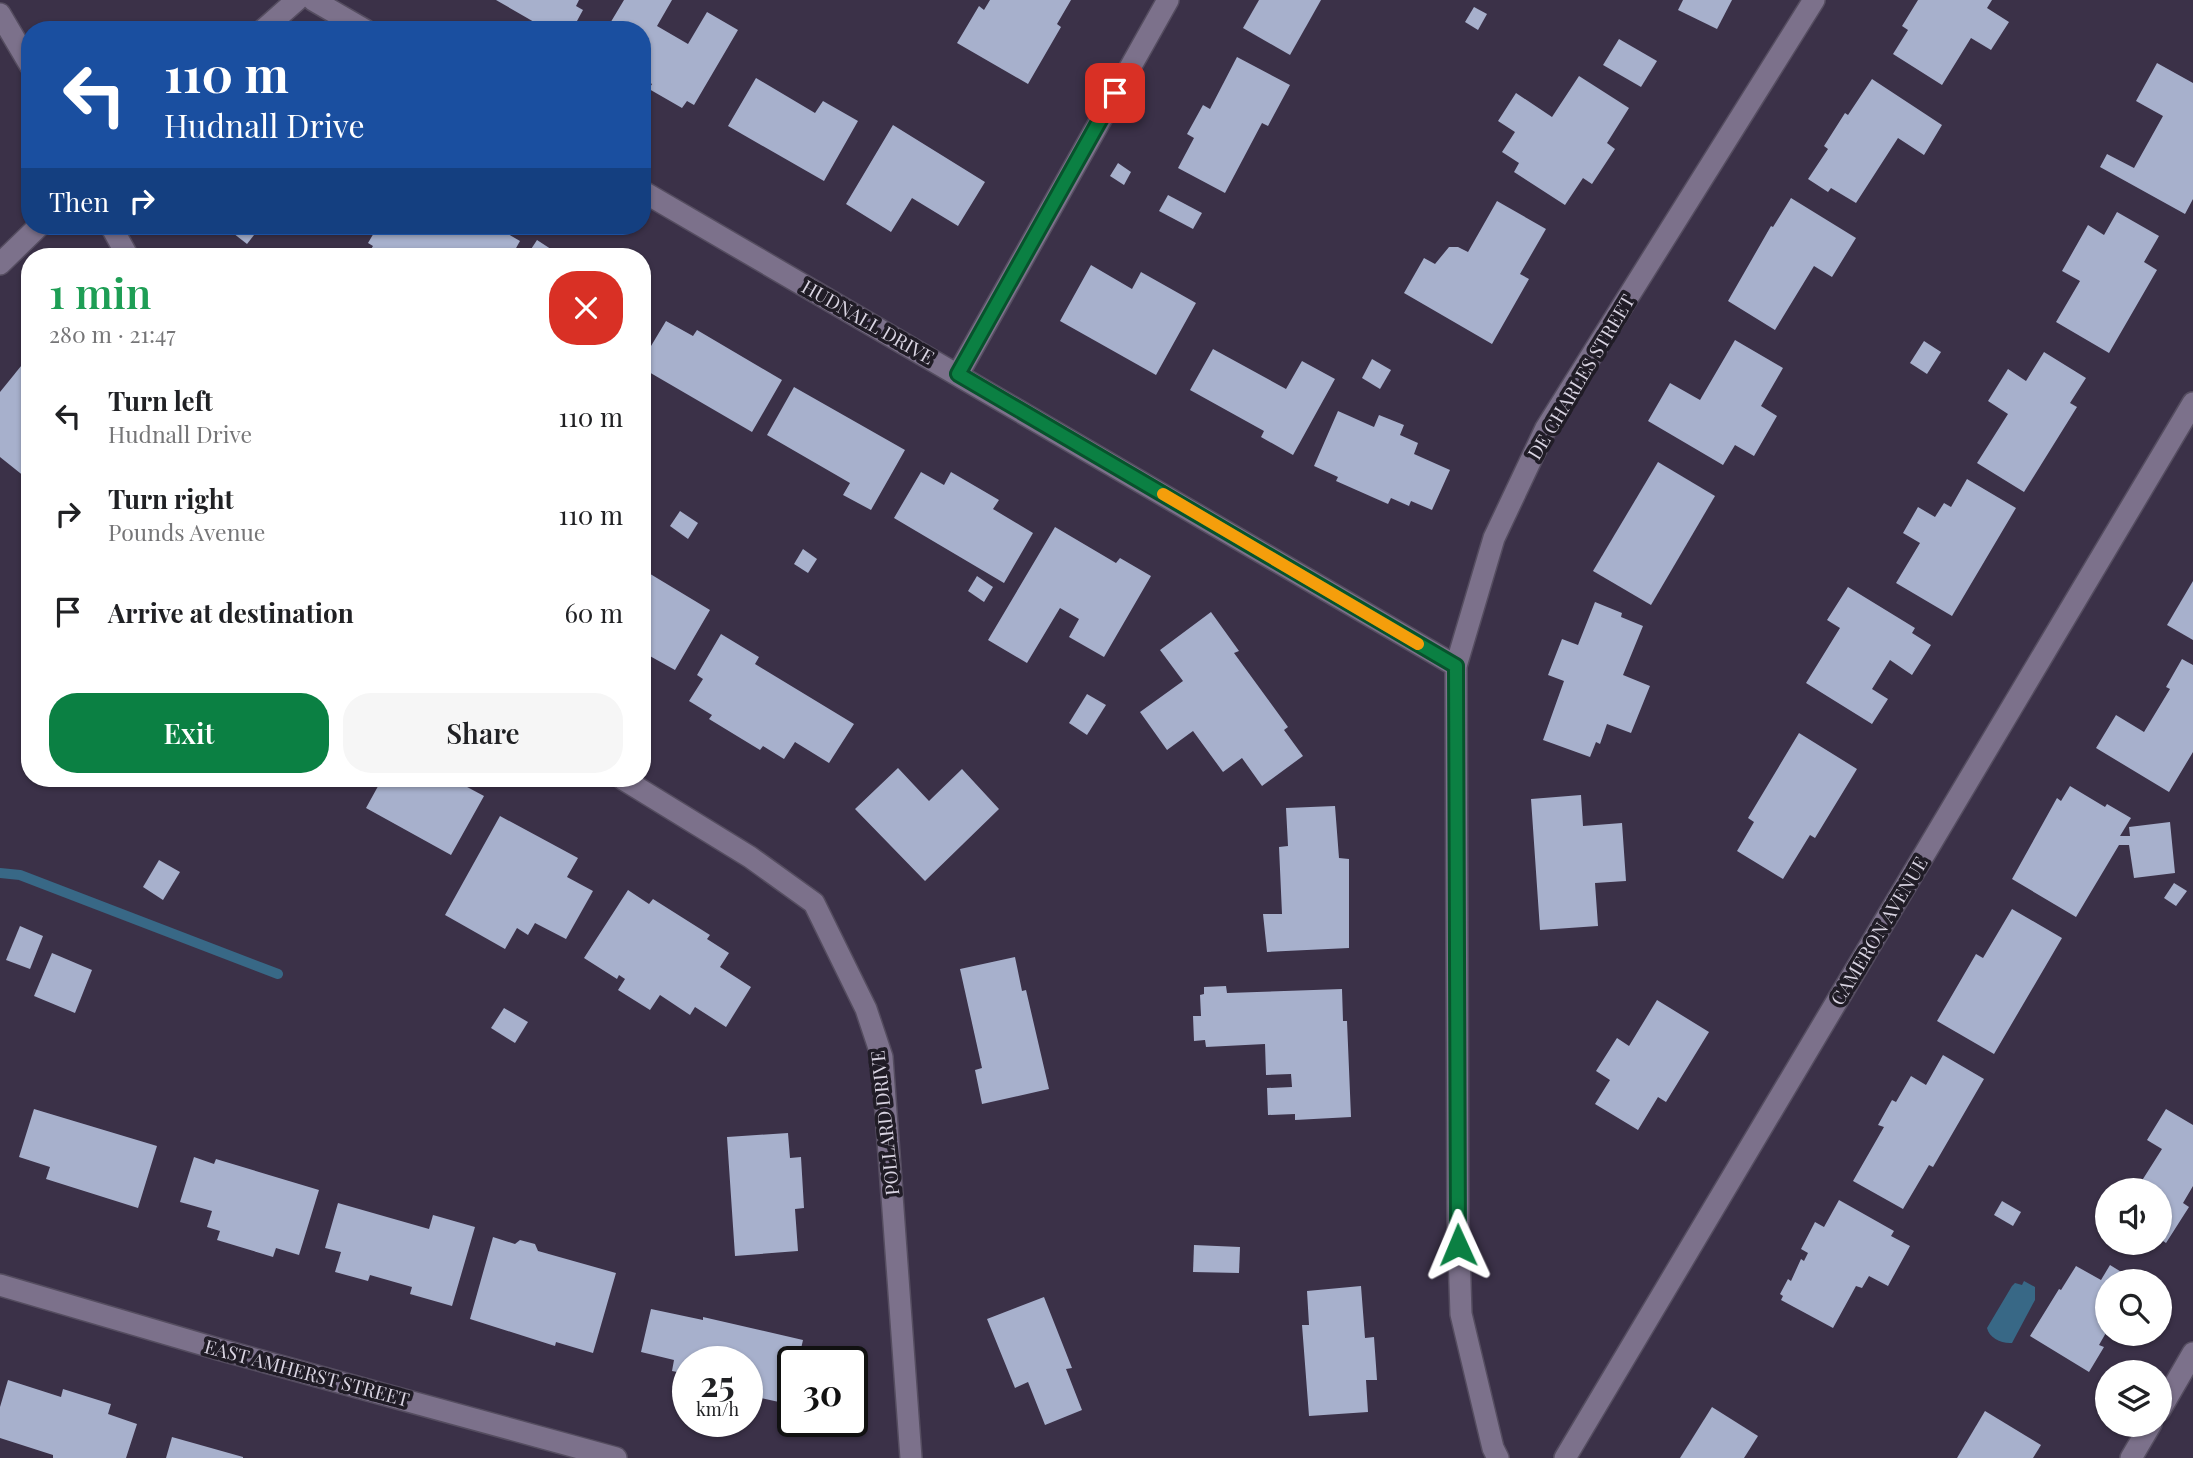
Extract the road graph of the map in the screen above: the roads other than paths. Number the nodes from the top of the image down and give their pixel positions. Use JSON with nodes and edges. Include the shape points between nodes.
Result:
{"nodes":[{"id":1,"x":298,"y":0,"type":"edge"},
{"id":2,"x":313,"y":0,"type":"edge"},
{"id":3,"x":1168,"y":0,"type":"edge"},
{"id":4,"x":1814,"y":0,"type":"edge"},
{"id":5,"x":0,"y":14,"type":"edge"},
{"id":6,"x":274,"y":21,"type":"edge"},
{"id":7,"x":349,"y":21,"type":"edge"},
{"id":8,"x":21,"y":50,"type":"edge"},
{"id":9,"x":651,"y":196,"type":"edge"},
{"id":10,"x":30,"y":235,"type":"edge"},
{"id":11,"x":0,"y":264,"type":"edge"},
{"id":12,"x":958,"y":374,"type":"junction"},
{"id":13,"x":2193,"y":403,"type":"edge"},
{"id":14,"x":1456,"y":666,"type":"junction"},
{"id":15,"x":636,"y":787,"type":"edge"},
{"id":16,"x":0,"y":1285,"type":"edge"},
{"id":17,"x":2193,"y":1353,"type":"edge"},
{"id":18,"x":2172,"y":1389,"type":"edge"},
{"id":19,"x":2143,"y":1437,"type":"edge"},
{"id":20,"x":616,"y":1458,"type":"edge"},
{"id":21,"x":911,"y":1458,"type":"edge"},
{"id":22,"x":1499,"y":1458,"type":"edge"},
{"id":23,"x":1565,"y":1458,"type":"edge"},
{"id":24,"x":2131,"y":1458,"type":"edge"}],
"edges":[{"from":1,"to":6,"type":"street"},
{"from":2,"to":7,"type":"street"},
{"from":3,"to":12,"type":"street"},
{"from":4,"to":14,"type":"street","name":"DE CHARLES STREET","via":[[1546,428],[1494,538]]},
{"from":5,"to":8,"type":"street"},
{"from":9,"to":12,"type":"street","name":"HUDNALL DRIVE"},
{"from":10,"to":11,"type":"street"},
{"from":12,"to":14,"type":"street","name":"HUDNALL DRIVE"},
{"from":13,"to":23,"type":"street","name":"CAMERON AVENUE"},
{"from":14,"to":22,"type":"street","name":"DE CHARLES STREET","via":[[1461,1314]]},
{"from":15,"to":21,"type":"street","name":"POLLARD DRIVE","via":[[750,857],[814,903],[866,1009],[882,1057]]},
{"from":16,"to":20,"type":"street","name":"EAST AMHERST STREET"},
{"from":17,"to":18,"type":"street"},
{"from":19,"to":24,"type":"street"}]}
